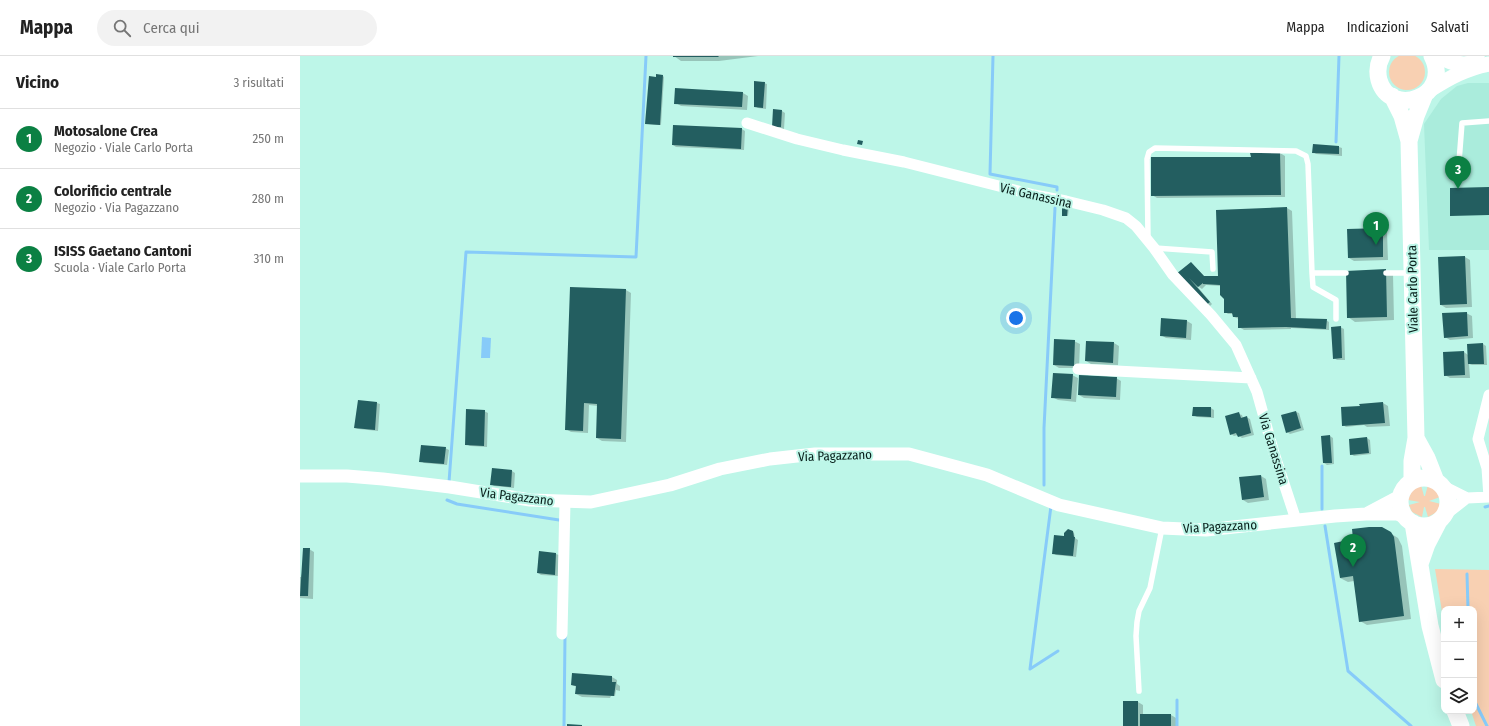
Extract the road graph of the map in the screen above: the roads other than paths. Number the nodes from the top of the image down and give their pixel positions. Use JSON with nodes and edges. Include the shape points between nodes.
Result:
{"nodes":[{"id":1,"x":1382,"y":56,"type":"edge"},
{"id":2,"x":1432,"y":56,"type":"edge"},
{"id":3,"x":1436,"y":56,"type":"edge"},
{"id":4,"x":1475,"y":65,"type":"edge"},
{"id":5,"x":1428,"y":92,"type":"junction"},
{"id":6,"x":1392,"y":96,"type":"junction"},
{"id":7,"x":1489,"y":121,"type":"edge"},
{"id":8,"x":747,"y":123,"type":"dead end"},
{"id":9,"x":1409,"y":141,"type":"junction"},
{"id":10,"x":1458,"y":175,"type":"dead end"},
{"id":11,"x":1151,"y":244,"type":"junction"},
{"id":12,"x":1213,"y":269,"type":"dead end"},
{"id":13,"x":1312,"y":273,"type":"junction"},
{"id":14,"x":1346,"y":273,"type":"dead end"},
{"id":15,"x":1386,"y":273,"type":"dead end"},
{"id":16,"x":1412,"y":273,"type":"junction"},
{"id":17,"x":1336,"y":319,"type":"dead end"},
{"id":18,"x":1078,"y":369,"type":"dead end"},
{"id":19,"x":1251,"y":378,"type":"junction"},
{"id":20,"x":1489,"y":395,"type":"edge"},
{"id":21,"x":1416,"y":438,"type":"junction"},
{"id":22,"x":300,"y":476,"type":"edge"},
{"id":23,"x":1440,"y":484,"type":"junction"},
{"id":24,"x":1407,"y":488,"type":"junction"},
{"id":25,"x":1489,"y":497,"type":"edge"},
{"id":26,"x":1467,"y":498,"type":"junction"},
{"id":27,"x":565,"y":502,"type":"junction"},
{"id":28,"x":1366,"y":514,"type":"junction"},
{"id":29,"x":1441,"y":518,"type":"junction"},
{"id":30,"x":1296,"y":520,"type":"junction"},
{"id":31,"x":1410,"y":520,"type":"junction"},
{"id":32,"x":1162,"y":528,"type":"junction"},
{"id":33,"x":1420,"y":564,"type":"junction"},
{"id":34,"x":562,"y":634,"type":"dead end"},
{"id":35,"x":1443,"y":678,"type":"edge"},
{"id":36,"x":1139,"y":691,"type":"dead end"},
{"id":37,"x":1456,"y":714,"type":"edge"},
{"id":38,"x":1461,"y":726,"type":"edge"}],
"edges":[{"from":1,"to":6,"type":"main road","name":"Viale Carlo Porta","via":[[1378,75],[1382,87]]},
{"from":2,"to":5,"type":"main road","name":"Viale Carlo Porta","via":[[1436,77]]},
{"from":3,"to":4,"type":"main road"},
{"from":4,"to":5,"type":"main road"},
{"from":5,"to":6,"type":"main road","via":[[1418,99],[1409,101]]},
{"from":5,"to":9,"type":"main road","name":"Viale Carlo Porta","via":[[1416,116]]},
{"from":6,"to":9,"type":"main road","name":"Viale Carlo Porta","via":[[1402,116]]},
{"from":7,"to":10,"type":"lane","via":[[1462,123]]},
{"from":8,"to":11,"type":"street","name":"Via Ganassina","via":[[797,139],[1103,210],[1126,218]]},
{"from":9,"to":16,"type":"main road","name":"Viale Carlo Porta"},
{"from":11,"to":12,"type":"lane","via":[[1212,252]]},
{"from":11,"to":13,"type":"lane","via":[[1147,159],[1149,152],[1155,148],[1296,151],[1306,156],[1308,164]]},
{"from":11,"to":19,"type":"street","name":"Via Ganassina","via":[[1173,275],[1236,345]]},
{"from":13,"to":14,"type":"lane"},
{"from":13,"to":17,"type":"lane","via":[[1313,288],[1336,300]]},
{"from":15,"to":16,"type":"lane"},
{"from":16,"to":21,"type":"main road","name":"Viale Carlo Porta"},
{"from":18,"to":19,"type":"street"},
{"from":19,"to":30,"type":"street","name":"Via Ganassina"},
{"from":20,"to":25,"type":"street","via":[[1478,439],[1487,468]]},
{"from":21,"to":23,"type":"main road","name":"Viale Carlo Porta"},
{"from":21,"to":24,"type":"main road","name":"Viale Carlo Porta"},
{"from":22,"to":27,"type":"street","name":"Via Pagazzano","via":[[383,479],[530,500]]},
{"from":23,"to":24,"type":"main road","via":[[1424,478]]},
{"from":23,"to":26,"type":"street"},
{"from":23,"to":29,"type":"main road","name":"Viale Carlo Porta","via":[[1447,493],[1448,501],[1448,509]]},
{"from":24,"to":28,"type":"street","name":"Via Pagazzano"},
{"from":24,"to":31,"type":"main road","name":"Viale Carlo Porta","via":[[1401,507]]},
{"from":25,"to":26,"type":"street"},
{"from":26,"to":29,"type":"street"},
{"from":27,"to":32,"type":"street","name":"Via Pagazzano","via":[[591,502],[624,496],[720,469],[770,459],[815,454],[909,454],[987,475],[1059,505]]},
{"from":27,"to":34,"type":"street"},
{"from":28,"to":30,"type":"street","name":"Via Pagazzano"},
{"from":28,"to":31,"type":"street","name":"Via Pagazzano","via":[[1397,514]]},
{"from":29,"to":31,"type":"main road","via":[[1426,526]]},
{"from":29,"to":33,"type":"main road","name":"Viale Carlo Porta"},
{"from":30,"to":32,"type":"street","name":"Via Pagazzano","via":[[1206,530]]},
{"from":31,"to":33,"type":"main road","name":"Viale Carlo Porta"},
{"from":32,"to":36,"type":"lane","via":[[1150,588],[1139,611],[1137,622]]},
{"from":33,"to":35,"type":"main road","name":"Viale Carlo Porta","via":[[1430,626]]},
{"from":37,"to":38,"type":"main road"}]}
